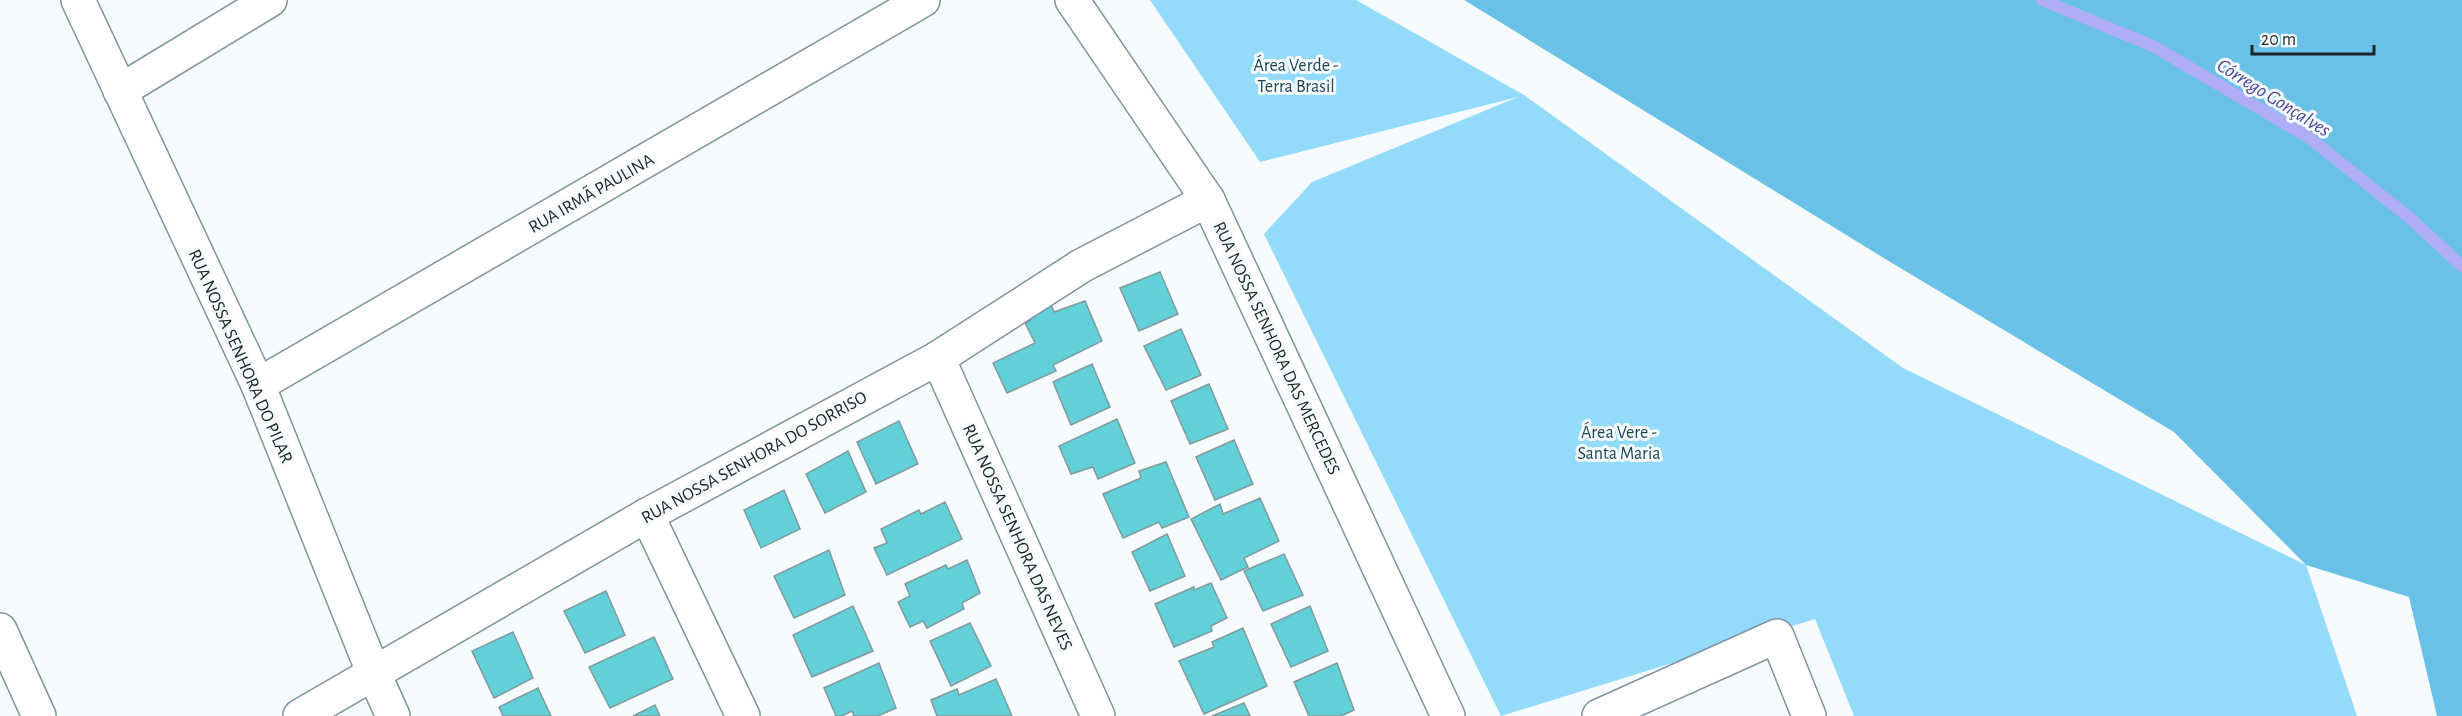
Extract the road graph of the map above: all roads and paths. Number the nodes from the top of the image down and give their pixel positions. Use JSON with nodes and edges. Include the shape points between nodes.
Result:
{"nodes":[{"id":1,"x":78,"y":0,"type":"edge"},
{"id":2,"x":270,"y":0,"type":"edge"},
{"id":3,"x":923,"y":0,"type":"edge"},
{"id":4,"x":1072,"y":0,"type":"edge"},
{"id":5,"x":120,"y":91,"type":"junction"},
{"id":6,"x":1208,"y":200,"type":"junction"},
{"id":7,"x":938,"y":358,"type":"junction"},
{"id":8,"x":258,"y":385,"type":"junction"},
{"id":9,"x":647,"y":515,"type":"junction"},
{"id":10,"x":0,"y":630,"type":"edge"},
{"id":11,"x":374,"y":674,"type":"junction"},
{"id":12,"x":39,"y":716,"type":"edge"},
{"id":13,"x":300,"y":716,"type":"edge"},
{"id":14,"x":393,"y":716,"type":"edge"},
{"id":15,"x":743,"y":716,"type":"edge"},
{"id":16,"x":1098,"y":716,"type":"edge"},
{"id":17,"x":1448,"y":716,"type":"edge"},
{"id":18,"x":1599,"y":716,"type":"edge"},
{"id":19,"x":1809,"y":716,"type":"edge"}],
"edges":[{"from":1,"to":5,"type":"street","name":"RUA NOSSA SENHORA DO PILAR"},
{"from":2,"to":5,"type":"street"},
{"from":3,"to":8,"type":"street","name":"RUA IRMÃ PAULINA"},
{"from":4,"to":6,"type":"street","name":"RUA NOSSA SENHORA DAS MERCEDES"},
{"from":5,"to":8,"type":"street","name":"RUA NOSSA SENHORA DO PILAR"},
{"from":6,"to":7,"type":"street","name":"RUA NOSSA SENHORA DO SORRISO","via":[[1081,266]]},
{"from":6,"to":17,"type":"street","name":"RUA NOSSA SENHORA DAS MERCEDES"},
{"from":7,"to":9,"type":"street","name":"RUA NOSSA SENHORA DO SORRISO"},
{"from":7,"to":16,"type":"street","name":"RUA NOSSA SENHORA DAS NEVES"},
{"from":8,"to":11,"type":"street","name":"RUA NOSSA SENHORA DO PILAR"},
{"from":9,"to":11,"type":"street","name":"RUA NOSSA SENHORA DO SORRISO"},
{"from":9,"to":15,"type":"street"},
{"from":10,"to":12,"type":"street"},
{"from":11,"to":13,"type":"street","name":"RUA NOSSA SENHORA DO SORRISO"},
{"from":11,"to":14,"type":"street","name":"RUA NOSSA SENHORA DO PILAR"},
{"from":18,"to":19,"type":"street","via":[[1777,636]]}]}
